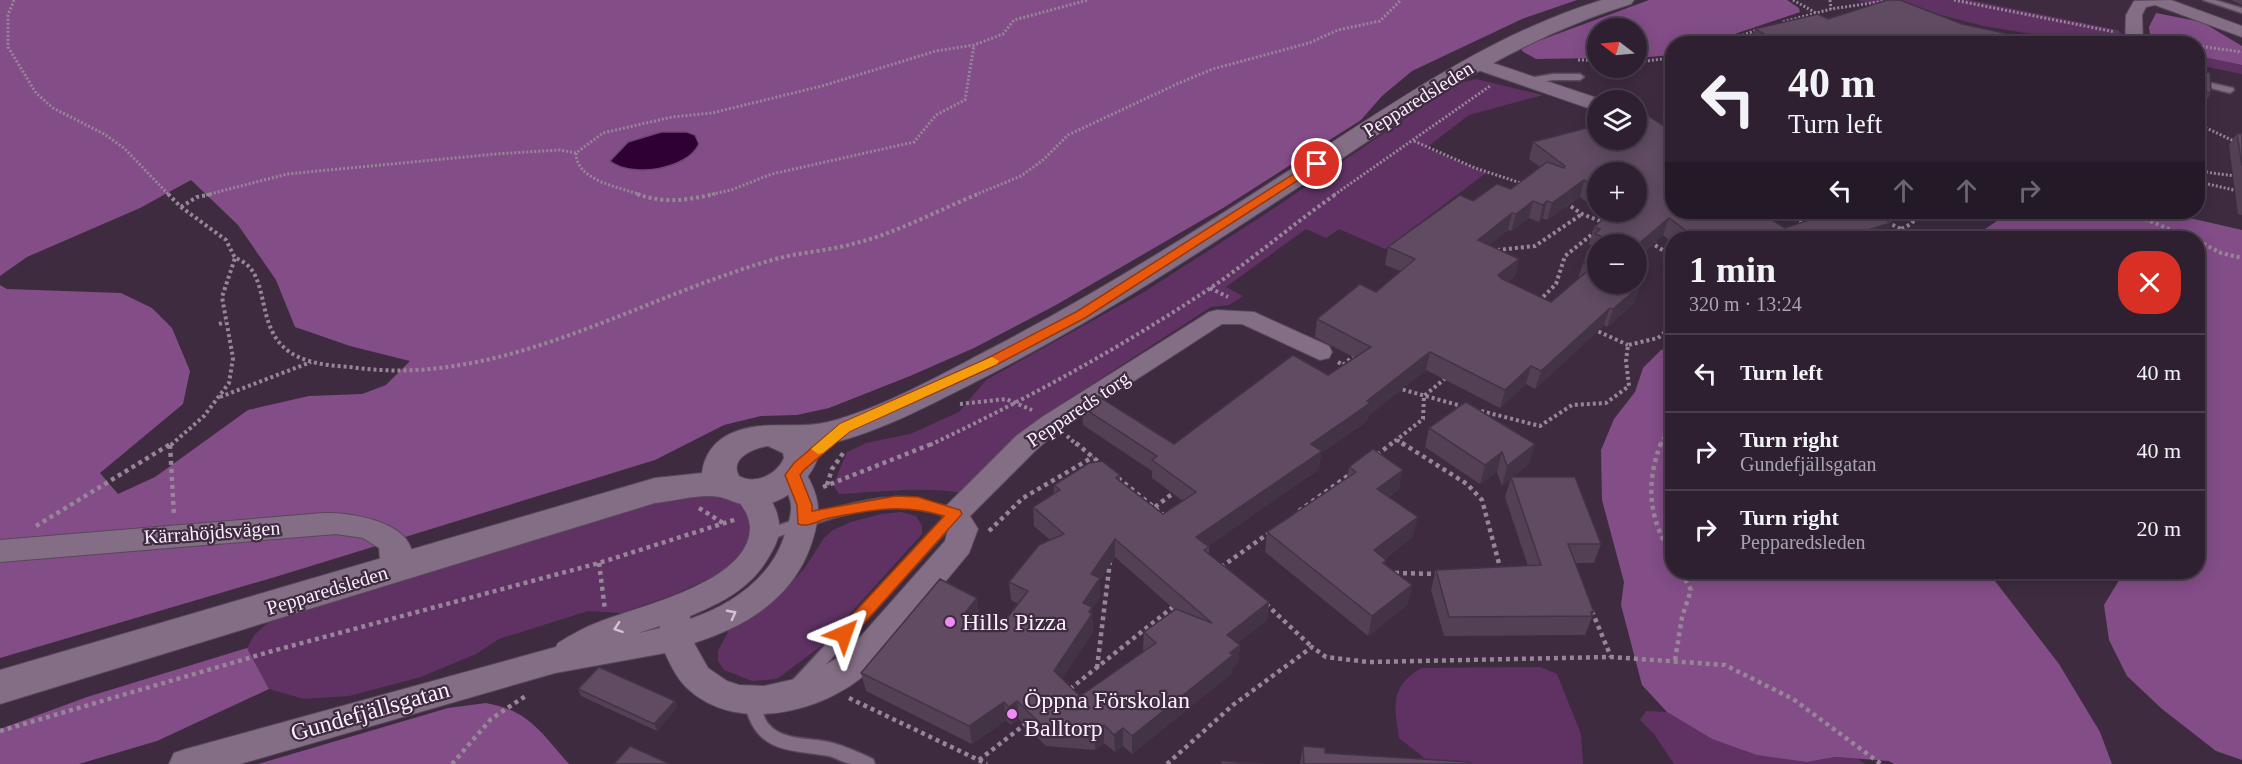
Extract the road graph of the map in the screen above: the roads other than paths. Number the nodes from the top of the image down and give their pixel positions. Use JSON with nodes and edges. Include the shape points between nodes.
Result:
{"nodes":[{"id":1,"x":1624,"y":0,"type":"edge"},
{"id":2,"x":2156,"y":0,"type":"edge"},
{"id":3,"x":2207,"y":0,"type":"edge"},
{"id":4,"x":2242,"y":11,"type":"edge"},
{"id":5,"x":2242,"y":32,"type":"edge"},
{"id":6,"x":2134,"y":36,"type":"edge"},
{"id":7,"x":1475,"y":63,"type":"junction"},
{"id":8,"x":1580,"y":77,"type":"dead end"},
{"id":9,"x":1529,"y":81,"type":"junction"},
{"id":10,"x":2205,"y":85,"type":"edge"},
{"id":11,"x":2230,"y":90,"type":"dead end"},
{"id":12,"x":1587,"y":101,"type":"edge"},
{"id":13,"x":1327,"y":362,"type":"road end"},
{"id":14,"x":731,"y":447,"type":"junction"},
{"id":15,"x":801,"y":480,"type":"junction"},
{"id":16,"x":654,"y":491,"type":"junction"},
{"id":17,"x":750,"y":506,"type":"junction"},
{"id":18,"x":955,"y":514,"type":"junction"},
{"id":19,"x":8,"y":550,"type":"edge"},
{"id":20,"x":396,"y":569,"type":"junction"},
{"id":21,"x":676,"y":622,"type":"junction"},
{"id":22,"x":0,"y":687,"type":"edge"},
{"id":23,"x":754,"y":700,"type":"junction"},
{"id":24,"x":186,"y":764,"type":"edge"},
{"id":25,"x":867,"y":764,"type":"edge"}],
"edges":[{"from":1,"to":7,"type":"street","name":"Pepparedsleden","via":[[1550,26]]},
{"from":2,"to":5,"type":"street"},
{"from":2,"to":6,"type":"street","via":[[2140,4],[2134,15]]},
{"from":3,"to":4,"type":"lane"},
{"from":7,"to":9,"type":"street"},
{"from":7,"to":15,"type":"street","name":"Pepparedsleden","via":[[1080,315],[846,438]]},
{"from":8,"to":9,"type":"lane"},
{"from":9,"to":12,"type":"street"},
{"from":10,"to":11,"type":"lane"},
{"from":13,"to":18,"type":"street","name":"Peppareds torg","via":[[1246,317],[1217,317],[1051,423],[1026,442]]},
{"from":14,"to":15,"type":"street","name":"Pepparedsleden","via":[[762,435]]},
{"from":14,"to":16,"type":"street","name":"Pepparedsleden"},
{"from":14,"to":17,"type":"street","via":[[719,465],[719,474]]},
{"from":15,"to":17,"type":"lane"},
{"from":15,"to":17,"type":"street","name":"Pepparedsleden","via":[[772,488]]},
{"from":15,"to":18,"type":"lane","via":[[825,513],[896,501]]},
{"from":21,"to":15,"type":"street","name":"Gundefjällsgatan","one_way":true,"via":[[728,617],[781,579],[800,543]]},
{"from":16,"to":17,"type":"street","name":"Pepparedsleden","via":[[701,485]]},
{"from":16,"to":20,"type":"street","name":"Pepparedsleden"},
{"from":17,"to":21,"type":"street","name":"Gundefjällsgatan","via":[[756,554],[727,584]]},
{"from":18,"to":23,"type":"street","via":[[963,529],[959,545],[857,662],[822,686],[785,698]]},
{"from":19,"to":20,"type":"street","name":"Kärrahöjdsvägen","via":[[332,523],[374,530],[381,535],[397,550]]},
{"from":20,"to":22,"type":"street","name":"Pepparedsleden"},
{"from":21,"to":23,"type":"street","via":[[680,652],[703,684],[720,694]]},
{"from":21,"to":24,"type":"street","name":"Gundefjällsgatan","via":[[609,653],[555,660]]},
{"from":23,"to":25,"type":"lane","via":[[754,715],[761,728],[778,740],[829,749]]}]}
